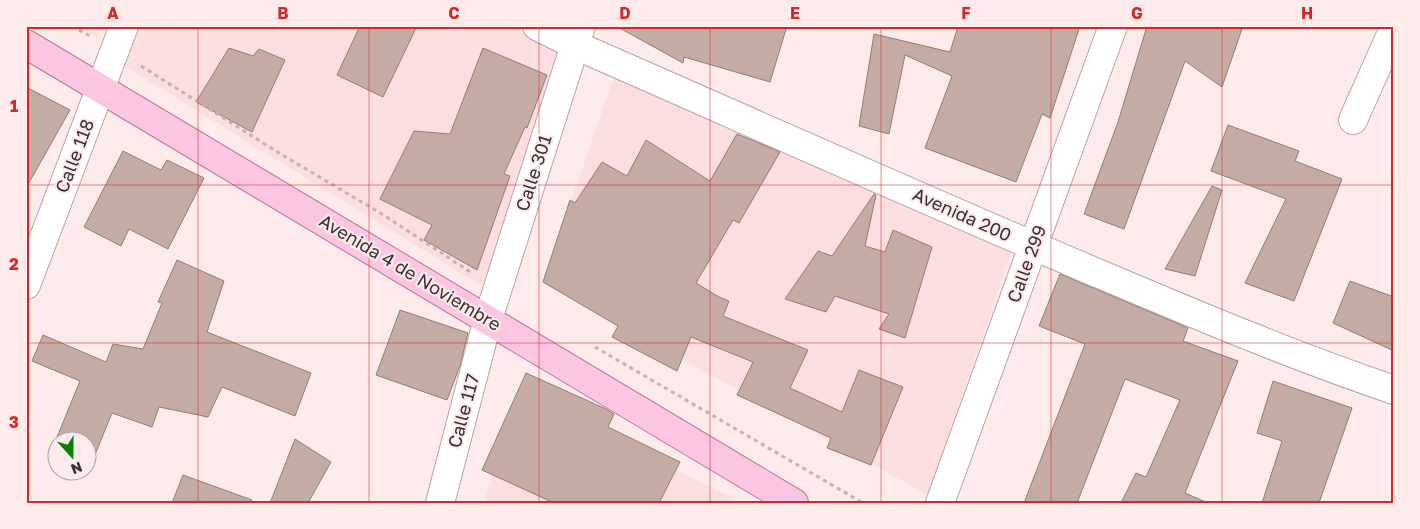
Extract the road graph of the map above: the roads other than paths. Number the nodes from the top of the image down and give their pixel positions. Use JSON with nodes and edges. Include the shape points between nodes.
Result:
{"nodes":[{"id":1,"x":536,"y":26,"type":"edge"},
{"id":2,"x":1113,"y":26,"type":"edge"},
{"id":3,"x":1394,"y":28,"type":"edge"},
{"id":4,"x":578,"y":36,"type":"edge"},
{"id":5,"x":119,"y":38,"type":"edge"},
{"id":6,"x":26,"y":44,"type":"edge"},
{"id":7,"x":101,"y":89,"type":"junction"},
{"id":8,"x":1353,"y":120,"type":"dead end"},
{"id":9,"x":1033,"y":246,"type":"junction"},
{"id":10,"x":26,"y":285,"type":"edge"},
{"id":11,"x":488,"y":319,"type":"junction"},
{"id":12,"x":1394,"y":390,"type":"edge"},
{"id":13,"x":440,"y":503,"type":"edge"},
{"id":14,"x":794,"y":503,"type":"edge"},
{"id":15,"x":940,"y":503,"type":"edge"}],
"edges":[{"from":1,"to":4,"type":"street","name":"Avenida 200"},
{"from":2,"to":9,"type":"street","name":"Calle 299"},
{"from":3,"to":8,"type":"street"},
{"from":4,"to":9,"type":"street","name":"Avenida 200"},
{"from":4,"to":11,"type":"street","name":"Calle 301"},
{"from":5,"to":7,"type":"street","name":"Calle 118"},
{"from":6,"to":7,"type":"main road","name":"Avenida 4 de Noviembre"},
{"from":7,"to":10,"type":"street","name":"Calle 118"},
{"from":7,"to":11,"type":"main road","name":"Avenida 4 de Noviembre"},
{"from":9,"to":12,"type":"street","name":"Avenida 200","via":[[1334,369]]},
{"from":9,"to":15,"type":"street","name":"Calle 299"},
{"from":11,"to":13,"type":"street","name":"Calle 117"},
{"from":11,"to":14,"type":"main road","name":"Avenida 4 de Noviembre"}]}
